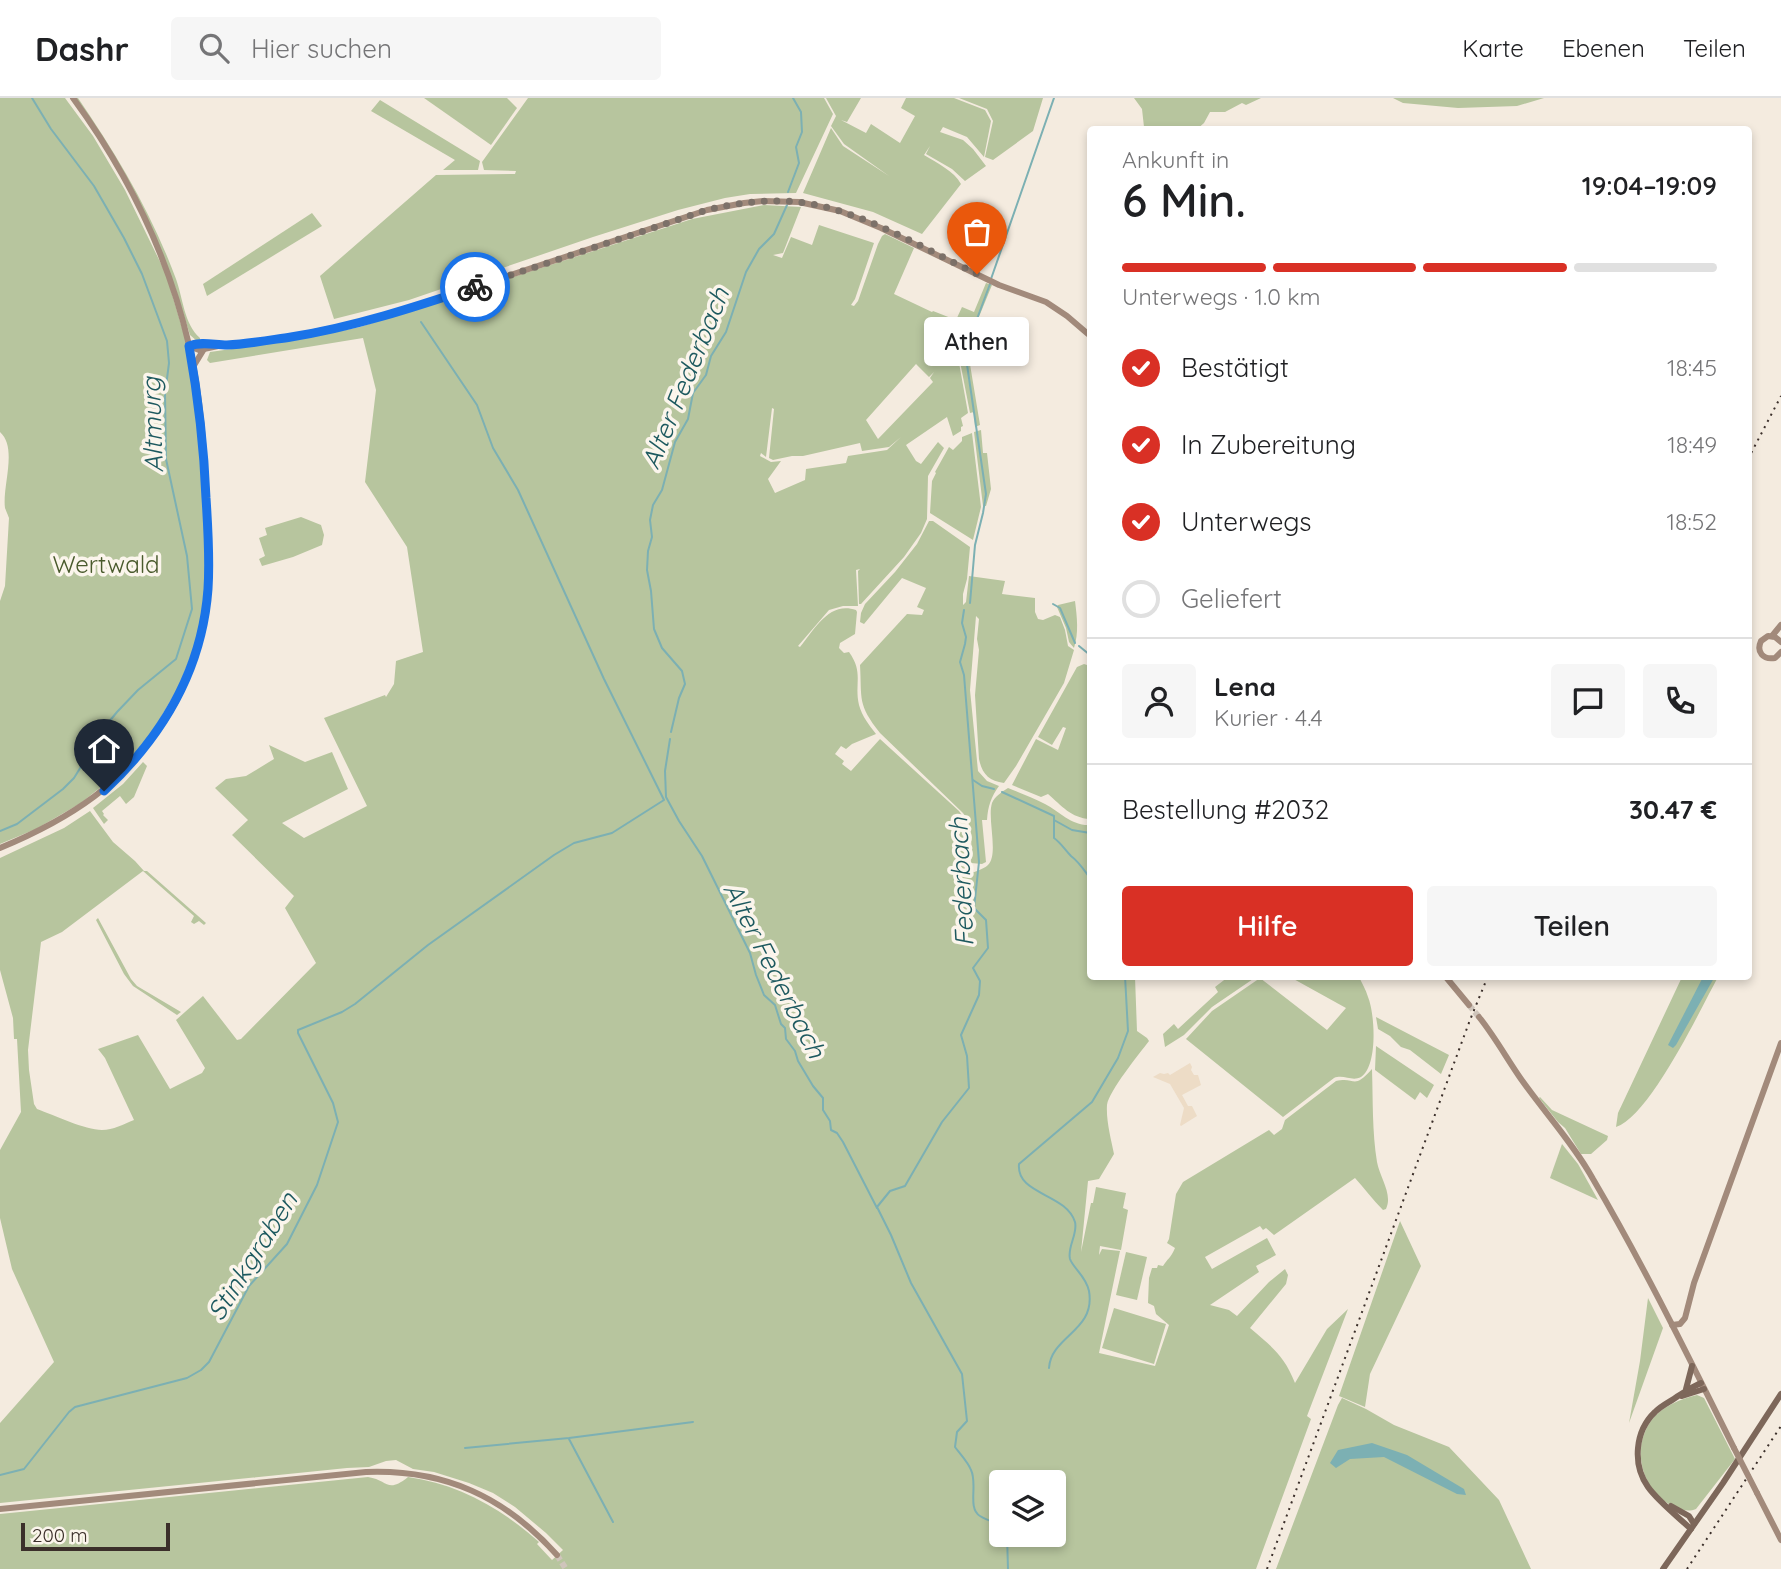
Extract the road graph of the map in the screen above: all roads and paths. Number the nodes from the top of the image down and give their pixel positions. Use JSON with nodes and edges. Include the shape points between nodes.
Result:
{"nodes":[{"id":1,"x":73,"y":98,"type":"edge"},
{"id":2,"x":1087,"y":331,"type":"edge"},
{"id":3,"x":223,"y":345,"type":"junction"},
{"id":4,"x":189,"y":346,"type":"junction"},
{"id":5,"x":205,"y":349,"type":"junction"},
{"id":6,"x":193,"y":367,"type":"junction"},
{"id":7,"x":1781,"y":625,"type":"edge"},
{"id":8,"x":1778,"y":638,"type":"edge"},
{"id":9,"x":1781,"y":654,"type":"edge"},
{"id":10,"x":0,"y":848,"type":"edge"},
{"id":11,"x":1449,"y":980,"type":"edge"},
{"id":12,"x":1469,"y":1005,"type":"tunnel mouth"},
{"id":13,"x":1479,"y":1017,"type":"tunnel mouth"},
{"id":14,"x":1781,"y":1043,"type":"edge"},
{"id":15,"x":1672,"y":1325,"type":"junction"},
{"id":16,"x":1692,"y":1366,"type":"junction"},
{"id":17,"x":1703,"y":1386,"type":"junction"},
{"id":18,"x":1686,"y":1389,"type":"junction"},
{"id":19,"x":1781,"y":1394,"type":"edge"},
{"id":20,"x":1677,"y":1397,"type":"junction"},
{"id":21,"x":1666,"y":1505,"type":"junction"},
{"id":22,"x":1706,"y":1507,"type":"junction"},
{"id":23,"x":0,"y":1509,"type":"edge"},
{"id":24,"x":1684,"y":1512,"type":"junction"},
{"id":25,"x":1693,"y":1526,"type":"junction"},
{"id":26,"x":1781,"y":1540,"type":"edge"},
{"id":27,"x":557,"y":1555,"type":"tunnel mouth"},
{"id":28,"x":1663,"y":1569,"type":"edge"}],
"edges":[{"from":1,"to":4,"type":"street","via":[[148,224]]},
{"from":2,"to":3,"type":"street","via":[[1046,302],[862,219],[821,206],[763,201],[707,210],[330,330]]},
{"from":3,"to":4,"type":"street"},
{"from":3,"to":5,"type":"street"},
{"from":4,"to":5,"type":"street"},
{"from":4,"to":6,"type":"street"},
{"from":5,"to":6,"type":"street"},
{"from":6,"to":10,"type":"street","via":[[205,461],[209,563],[204,620],[191,667],[158,732],[116,780],[61,820]]},
{"from":7,"to":8,"type":"street"},
{"from":8,"to":9,"type":"street","via":[[1763,638],[1760,652],[1768,659]]},
{"from":11,"to":12,"type":"street"},
{"from":13,"to":15,"type":"street","via":[[1592,1177]]},
{"from":14,"to":15,"type":"street","via":[[1686,1313]]},
{"from":15,"to":16,"type":"street"},
{"from":16,"to":17,"type":"street"},
{"from":16,"to":18,"type":"main road"},
{"from":17,"to":18,"type":"main road"},
{"from":17,"to":20,"type":"main road"},
{"from":17,"to":26,"type":"street","bridge":true},
{"from":18,"to":20,"type":"main road"},
{"from":19,"to":22,"type":"main road"},
{"from":20,"to":21,"type":"main road","via":[[1647,1421],[1637,1451],[1648,1487]]},
{"from":21,"to":24,"type":"main road"},
{"from":21,"to":25,"type":"main road"},
{"from":22,"to":24,"type":"main road"},
{"from":22,"to":25,"type":"main road"},
{"from":23,"to":27,"type":"street","via":[[401,1472],[450,1482],[485,1497],[522,1520]]},
{"from":24,"to":25,"type":"main road"},
{"from":25,"to":28,"type":"main road"}]}
